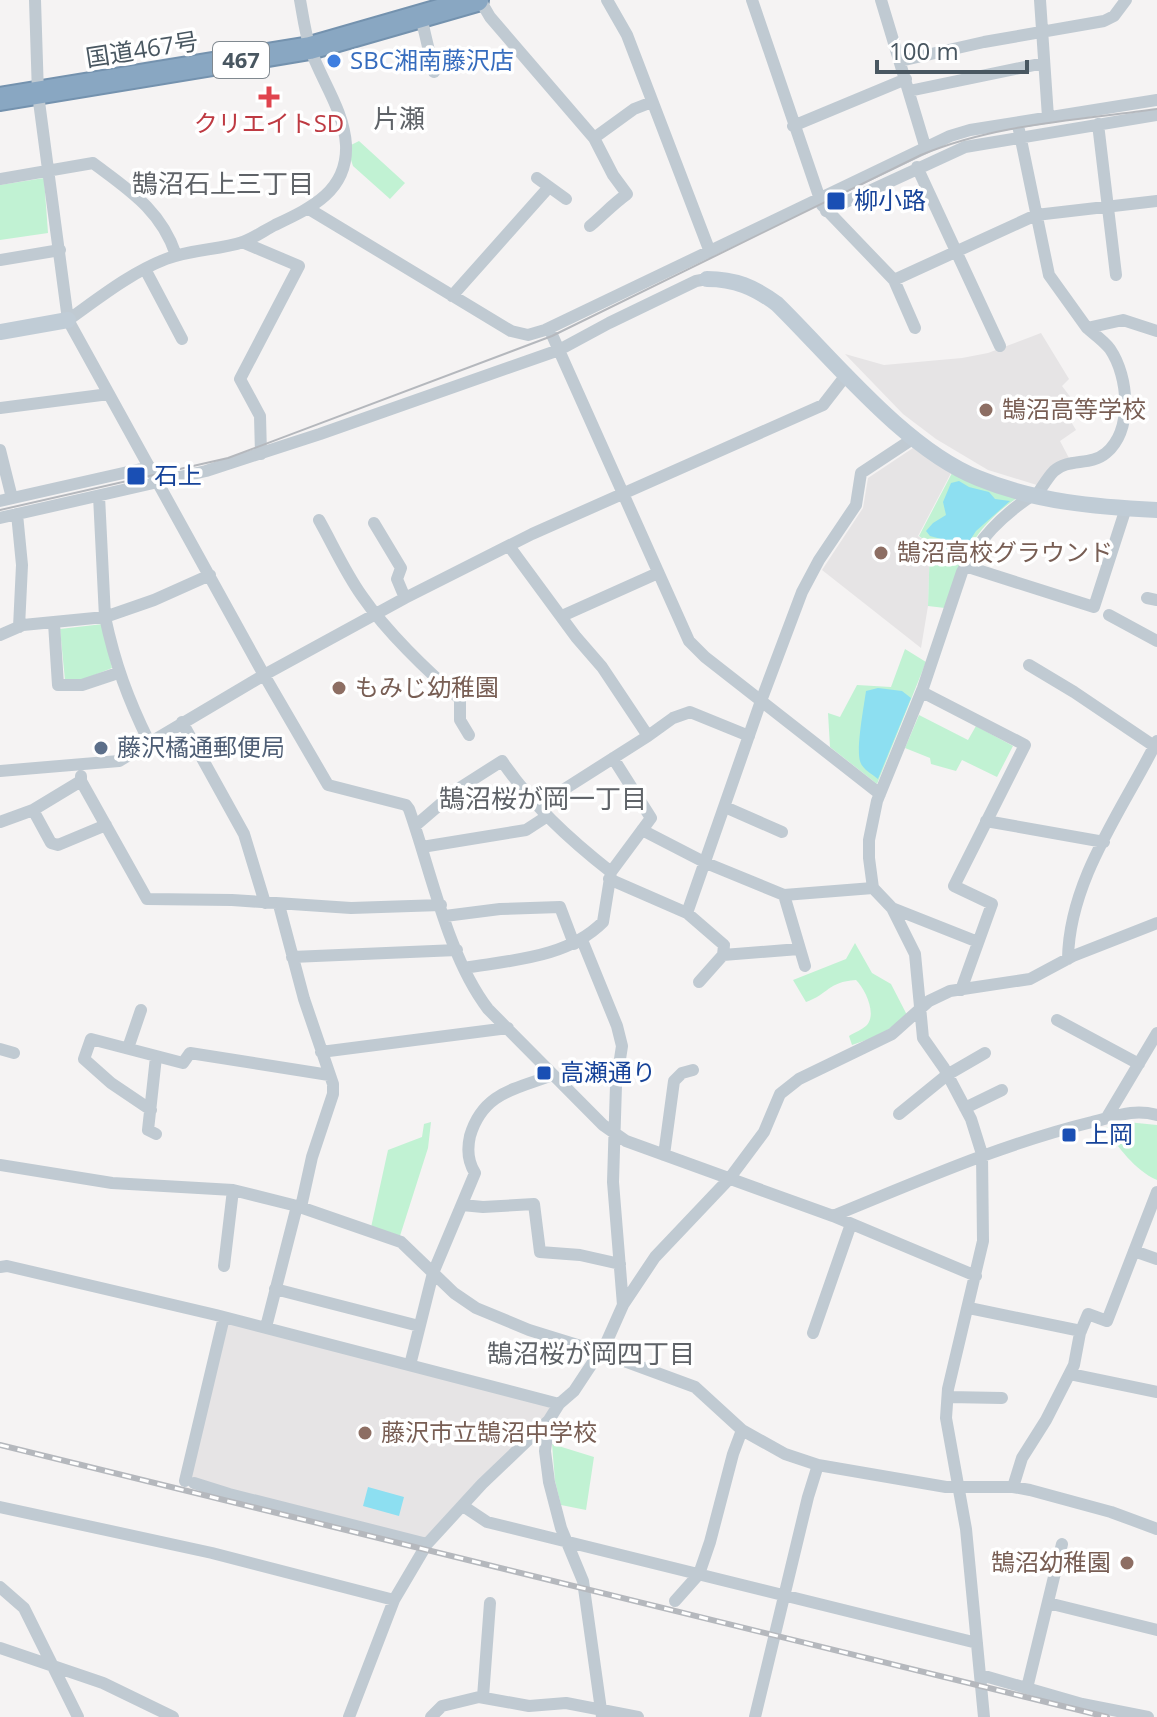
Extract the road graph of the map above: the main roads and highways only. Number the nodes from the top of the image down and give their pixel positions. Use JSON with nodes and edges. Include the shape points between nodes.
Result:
{"nodes":[{"id":1,"x":479,"y":0,"type":"edge"},
{"id":2,"x":0,"y":99,"type":"edge"}],
"edges":[{"from":1,"to":2,"type":"highway","name":"国道467号","number":"467","via":[[310,48]]}]}
